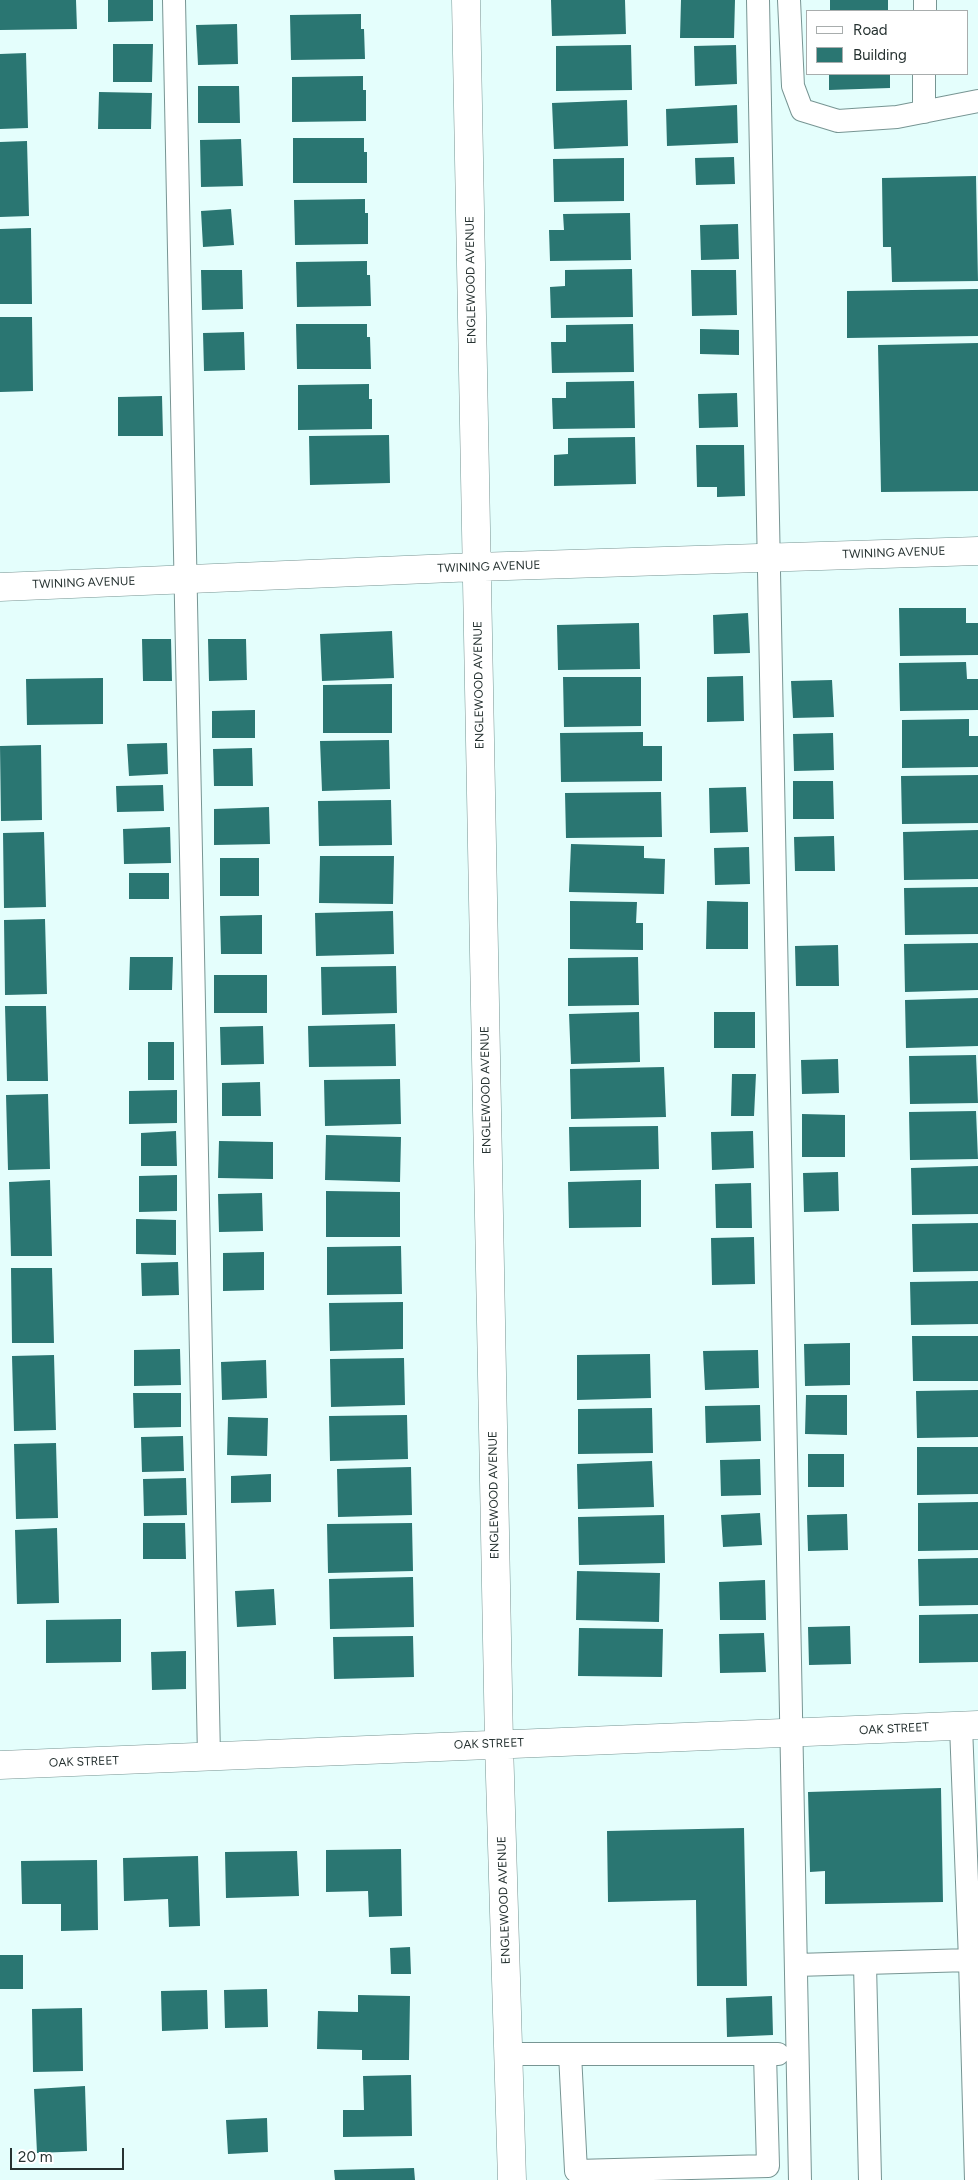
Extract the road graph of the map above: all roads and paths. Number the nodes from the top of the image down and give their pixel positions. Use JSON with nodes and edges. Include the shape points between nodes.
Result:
{"nodes":[{"id":1,"x":174,"y":0,"type":"edge"},
{"id":2,"x":466,"y":0,"type":"edge"},
{"id":3,"x":758,"y":0,"type":"edge"},
{"id":4,"x":789,"y":0,"type":"edge"},
{"id":5,"x":924,"y":75,"type":"edge"},
{"id":6,"x":978,"y":101,"type":"edge"},
{"id":7,"x":924,"y":112,"type":"junction"},
{"id":8,"x":978,"y":550,"type":"edge"},
{"id":9,"x":768,"y":558,"type":"junction"},
{"id":10,"x":476,"y":567,"type":"junction"},
{"id":11,"x":186,"y":579,"type":"junction"},
{"id":12,"x":0,"y":587,"type":"edge"},
{"id":13,"x":969,"y":1725,"type":"edge"},
{"id":14,"x":791,"y":1733,"type":"junction"},
{"id":15,"x":499,"y":1743,"type":"junction"},
{"id":16,"x":209,"y":1757,"type":"junction"},
{"id":17,"x":0,"y":1765,"type":"edge"},
{"id":18,"x":970,"y":1960,"type":"junction"},
{"id":19,"x":865,"y":1964,"type":"junction"},
{"id":20,"x":796,"y":1965,"type":"junction"},
{"id":21,"x":509,"y":2054,"type":"junction"},
{"id":22,"x":570,"y":2054,"type":"junction"},
{"id":23,"x":765,"y":2054,"type":"junction"},
{"id":24,"x":797,"y":2055,"type":"junction"},
{"id":25,"x":512,"y":2180,"type":"edge"},
{"id":26,"x":800,"y":2180,"type":"edge"},
{"id":27,"x":870,"y":2180,"type":"edge"},
{"id":28,"x":976,"y":2180,"type":"edge"}],
"edges":[{"from":1,"to":11,"type":"lane"},
{"from":2,"to":10,"type":"street","name":"ENGLEWOOD AVENUE"},
{"from":3,"to":9,"type":"lane"},
{"from":4,"to":7,"type":"lane","via":[[792,86],[802,110],[838,121],[897,118]]},
{"from":5,"to":7,"type":"lane"},
{"from":6,"to":7,"type":"lane"},
{"from":8,"to":9,"type":"street","name":"TWINING AVENUE"},
{"from":9,"to":10,"type":"street","name":"TWINING AVENUE"},
{"from":9,"to":14,"type":"lane"},
{"from":10,"to":11,"type":"street","name":"TWINING AVENUE"},
{"from":10,"to":15,"type":"street","name":"ENGLEWOOD AVENUE"},
{"from":11,"to":12,"type":"street","name":"TWINING AVENUE"},
{"from":11,"to":16,"type":"lane"},
{"from":13,"to":14,"type":"street","name":"OAK STREET"},
{"from":13,"to":18,"type":"lane"},
{"from":14,"to":15,"type":"street","name":"OAK STREET"},
{"from":14,"to":20,"type":"lane"},
{"from":15,"to":16,"type":"street","name":"OAK STREET"},
{"from":15,"to":21,"type":"street","name":"ENGLEWOOD AVENUE"},
{"from":16,"to":17,"type":"street","name":"OAK STREET"},
{"from":18,"to":19,"type":"lane"},
{"from":18,"to":28,"type":"lane"},
{"from":19,"to":20,"type":"lane"},
{"from":19,"to":27,"type":"lane"},
{"from":20,"to":24,"type":"lane"},
{"from":21,"to":22,"type":"lane"},
{"from":21,"to":25,"type":"street","name":"ENGLEWOOD AVENUE"},
{"from":22,"to":23,"type":"lane"},
{"from":22,"to":23,"type":"lane","via":[[576,2171],[768,2166]]},
{"from":23,"to":24,"type":"lane"},
{"from":24,"to":26,"type":"lane"}]}
